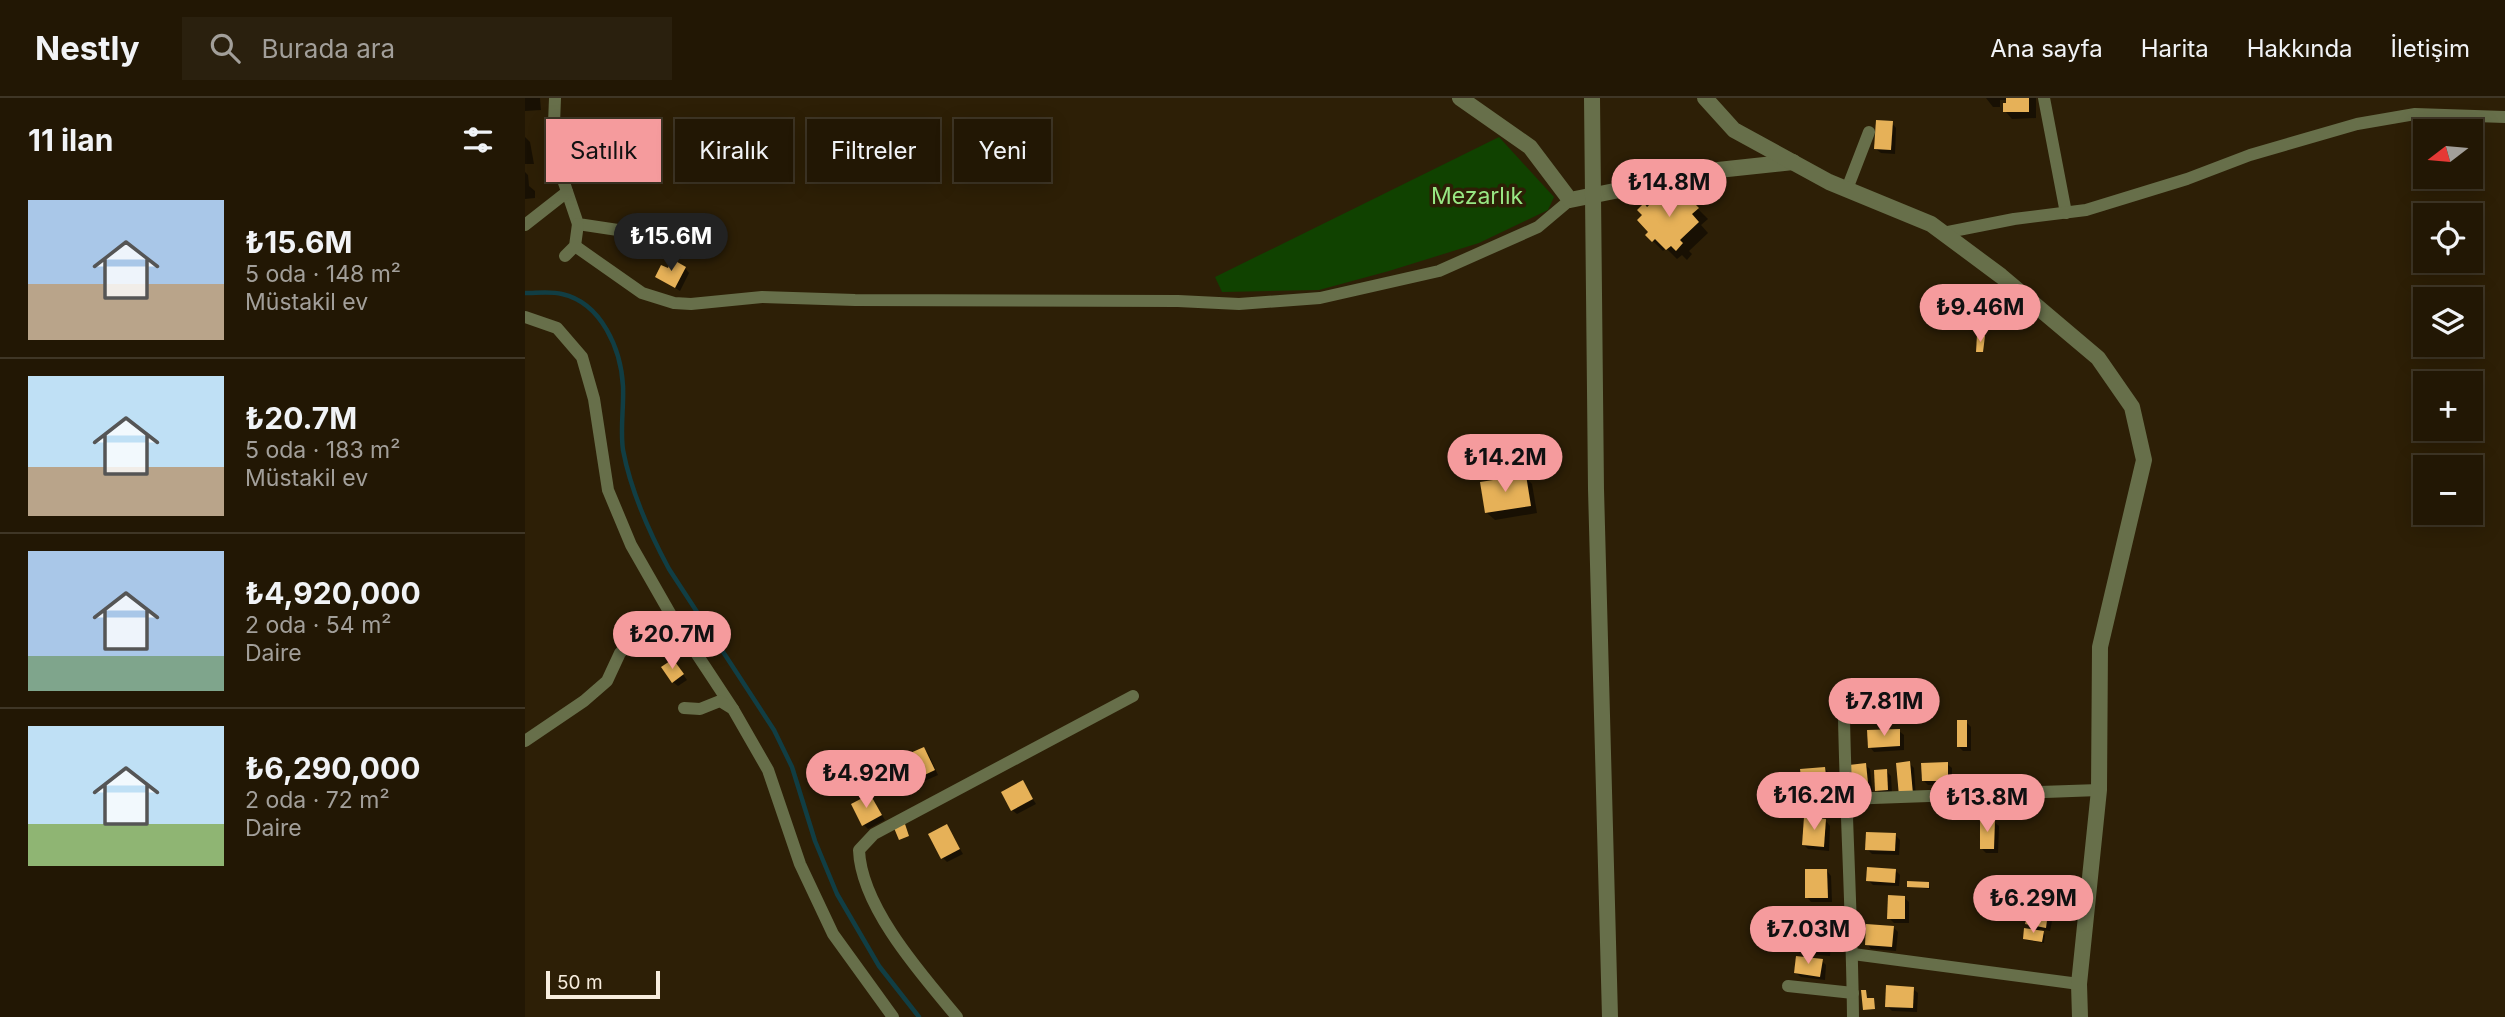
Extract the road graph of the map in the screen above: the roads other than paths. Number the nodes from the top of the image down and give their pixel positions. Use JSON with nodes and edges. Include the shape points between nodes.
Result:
{"nodes":[{"id":1,"x":555,"y":98,"type":"edge"},
{"id":2,"x":1460,"y":98,"type":"edge"},
{"id":3,"x":1592,"y":98,"type":"edge"},
{"id":4,"x":1705,"y":98,"type":"edge"},
{"id":5,"x":2043,"y":98,"type":"edge"},
{"id":6,"x":2505,"y":117,"type":"edge"},
{"id":7,"x":1869,"y":132,"type":"dead end"},
{"id":8,"x":1793,"y":162,"type":"junction"},
{"id":9,"x":1847,"y":189,"type":"junction"},
{"id":10,"x":568,"y":192,"type":"junction"},
{"id":11,"x":1594,"y":195,"type":"junction"},
{"id":12,"x":1570,"y":200,"type":"junction"},
{"id":13,"x":2066,"y":212,"type":"junction"},
{"id":14,"x":578,"y":224,"type":"junction"},
{"id":15,"x":525,"y":225,"type":"edge"},
{"id":16,"x":1943,"y":233,"type":"junction"},
{"id":17,"x":575,"y":246,"type":"junction"},
{"id":18,"x":670,"y":248,"type":"dead end"},
{"id":19,"x":565,"y":256,"type":"dead end"},
{"id":20,"x":525,"y":317,"type":"edge"},
{"id":21,"x":671,"y":615,"type":"junction"},
{"id":22,"x":1133,"y":696,"type":"dead end"},
{"id":23,"x":684,"y":708,"type":"dead end"},
{"id":24,"x":733,"y":709,"type":"junction"},
{"id":25,"x":1844,"y":718,"type":"dead end"},
{"id":26,"x":525,"y":741,"type":"edge"},
{"id":27,"x":2099,"y":790,"type":"junction"},
{"id":28,"x":1845,"y":799,"type":"junction"},
{"id":29,"x":1853,"y":954,"type":"junction"},
{"id":30,"x":2079,"y":984,"type":"junction"},
{"id":31,"x":1789,"y":986,"type":"dead end"},
{"id":32,"x":1853,"y":993,"type":"junction"},
{"id":33,"x":893,"y":1017,"type":"edge"},
{"id":34,"x":957,"y":1017,"type":"edge"},
{"id":35,"x":1609,"y":1017,"type":"edge"},
{"id":36,"x":1853,"y":1017,"type":"edge"},
{"id":37,"x":2080,"y":1017,"type":"edge"}],
"edges":[{"from":1,"to":10,"type":"street","via":[[553,150]]},
{"from":2,"to":12,"type":"street","via":[[1530,147]]},
{"from":3,"to":11,"type":"street"},
{"from":4,"to":8,"type":"street","via":[[1734,130]]},
{"from":5,"to":13,"type":"street"},
{"from":6,"to":13,"type":"street","via":[[2415,114],[2357,124],[2086,210]]},
{"from":7,"to":9,"type":"street"},
{"from":8,"to":9,"type":"street"},
{"from":8,"to":11,"type":"street","via":[[1718,170]]},
{"from":9,"to":16,"type":"street"},
{"from":10,"to":14,"type":"street"},
{"from":10,"to":15,"type":"street"},
{"from":11,"to":12,"type":"street"},
{"from":11,"to":35,"type":"street"},
{"from":12,"to":17,"type":"street","via":[[1538,227],[1439,271],[1320,298],[1239,304],[762,297],[674,303],[642,293]]},
{"from":13,"to":16,"type":"street"},
{"from":14,"to":17,"type":"street"},
{"from":14,"to":18,"type":"street","via":[[651,235],[669,242]]},
{"from":16,"to":27,"type":"street","via":[[2098,358],[2132,407],[2144,460],[2101,647]]},
{"from":17,"to":19,"type":"street"},
{"from":20,"to":21,"type":"street","via":[[557,328],[582,357],[594,399],[608,490],[631,545]]},
{"from":21,"to":24,"type":"street"},
{"from":21,"to":26,"type":"street","via":[[642,632],[620,653],[607,681],[584,701]]},
{"from":22,"to":34,"type":"street","via":[[874,834],[859,850],[859,867],[882,917]]},
{"from":23,"to":24,"type":"street","via":[[700,709],[720,701]]},
{"from":24,"to":33,"type":"street","via":[[768,770],[800,864],[833,934]]},
{"from":25,"to":28,"type":"street"},
{"from":27,"to":28,"type":"street"},
{"from":27,"to":30,"type":"street"},
{"from":28,"to":29,"type":"street"},
{"from":29,"to":30,"type":"street"},
{"from":29,"to":32,"type":"street"},
{"from":30,"to":37,"type":"street"},
{"from":31,"to":32,"type":"street"},
{"from":32,"to":36,"type":"street"}]}
